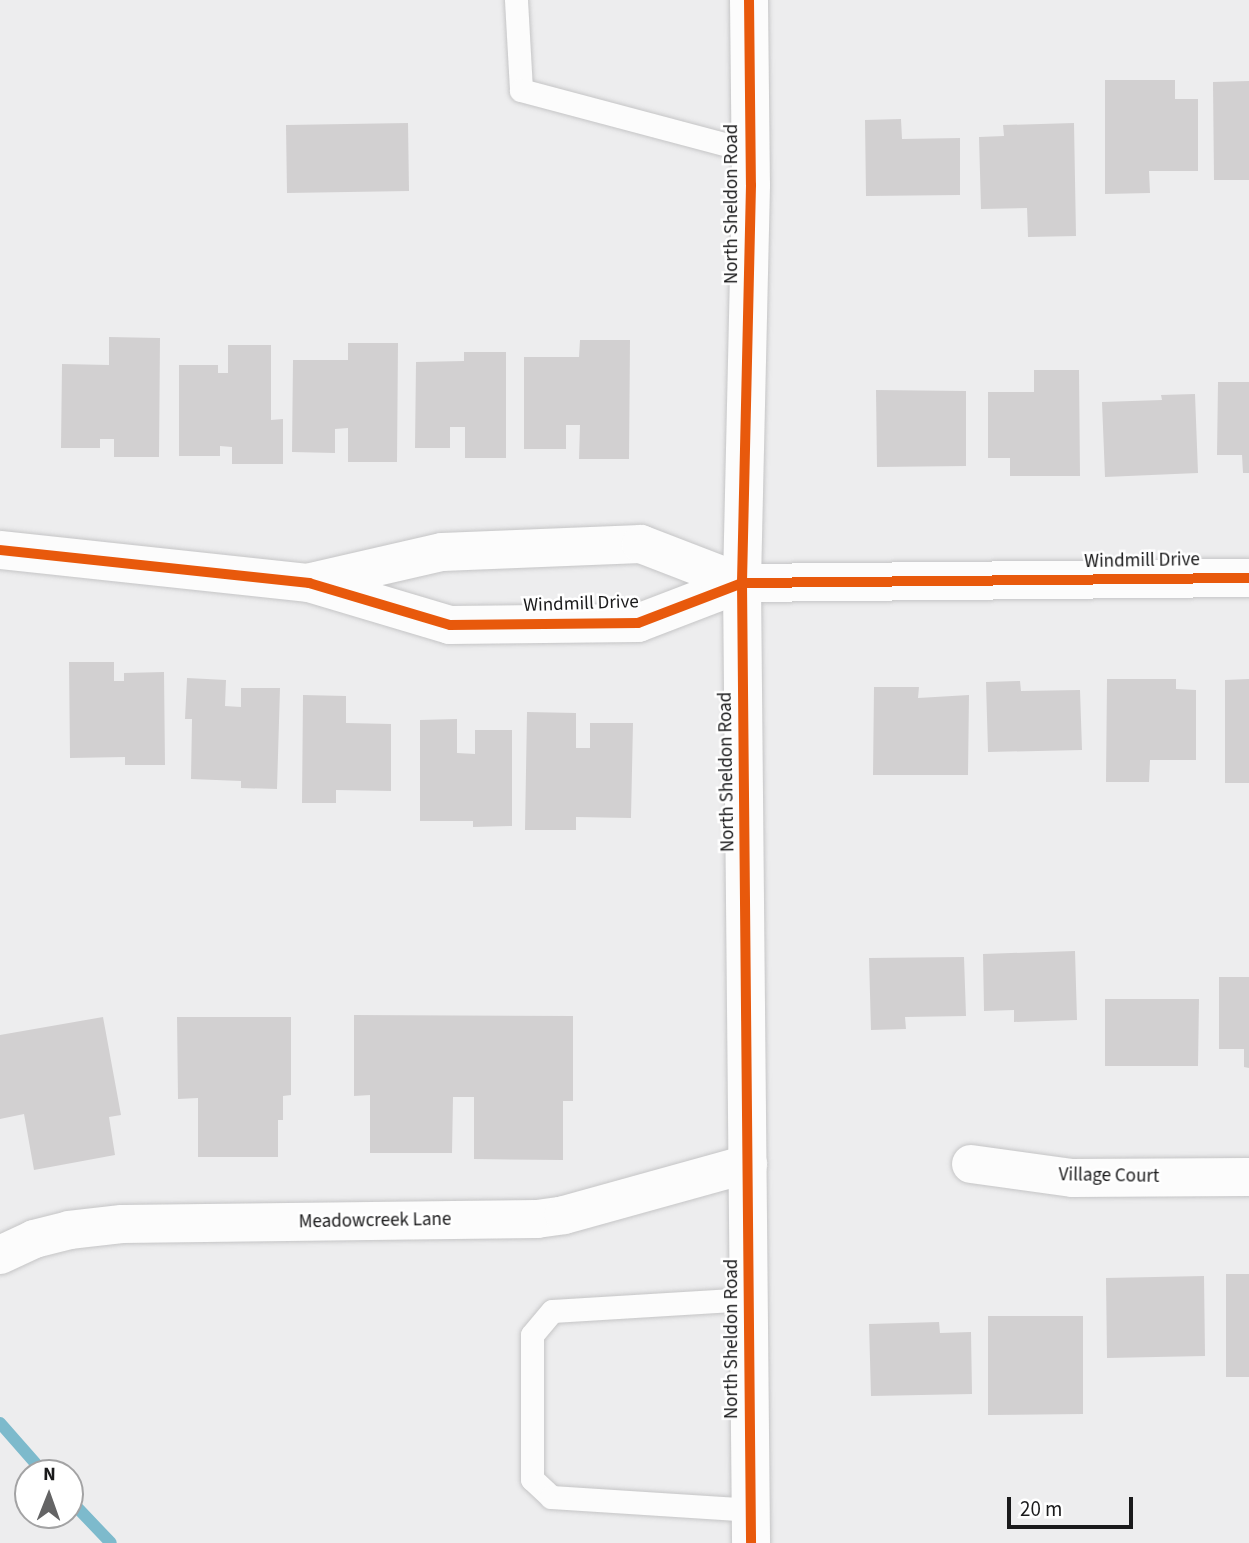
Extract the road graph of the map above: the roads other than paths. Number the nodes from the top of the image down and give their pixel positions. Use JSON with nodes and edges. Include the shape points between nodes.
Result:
{"nodes":[{"id":1,"x":516,"y":0,"type":"edge"},
{"id":2,"x":749,"y":0,"type":"edge"},
{"id":3,"x":750,"y":151,"type":"junction"},
{"id":4,"x":0,"y":550,"type":"edge"},
{"id":5,"x":1249,"y":578,"type":"edge"},
{"id":6,"x":309,"y":583,"type":"junction"},
{"id":7,"x":742,"y":583,"type":"junction"},
{"id":8,"x":748,"y":1164,"type":"junction"},
{"id":9,"x":971,"y":1164,"type":"dead end"},
{"id":10,"x":1249,"y":1177,"type":"edge"},
{"id":11,"x":0,"y":1255,"type":"edge"},
{"id":12,"x":750,"y":1299,"type":"junction"},
{"id":13,"x":751,"y":1526,"type":"edge"}],
"edges":[{"from":1,"to":3,"type":"lane","via":[[521,90]]},
{"from":2,"to":3,"type":"street","name":"North Sheldon Road"},
{"from":3,"to":7,"type":"street","name":"North Sheldon Road"},
{"from":4,"to":6,"type":"street","name":"Windmill Drive"},
{"from":5,"to":7,"type":"street","name":"Windmill Drive"},
{"from":6,"to":7,"type":"street","name":"Windmill Drive","via":[[442,552],[641,544]]},
{"from":6,"to":7,"type":"street","name":"Windmill Drive","via":[[450,625],[638,623]]},
{"from":7,"to":8,"type":"street","name":"North Sheldon Road"},
{"from":8,"to":11,"type":"street","name":"Meadowcreek Lane","via":[[537,1219],[122,1224],[69,1230]]},
{"from":8,"to":12,"type":"street","name":"North Sheldon Road"},
{"from":9,"to":10,"type":"street","name":"Village Court","via":[[1072,1178]]},
{"from":12,"to":13,"type":"street","name":"North Sheldon Road"},
{"from":12,"to":13,"type":"lane","via":[[552,1311],[532,1335],[532,1479],[551,1497]]}]}
